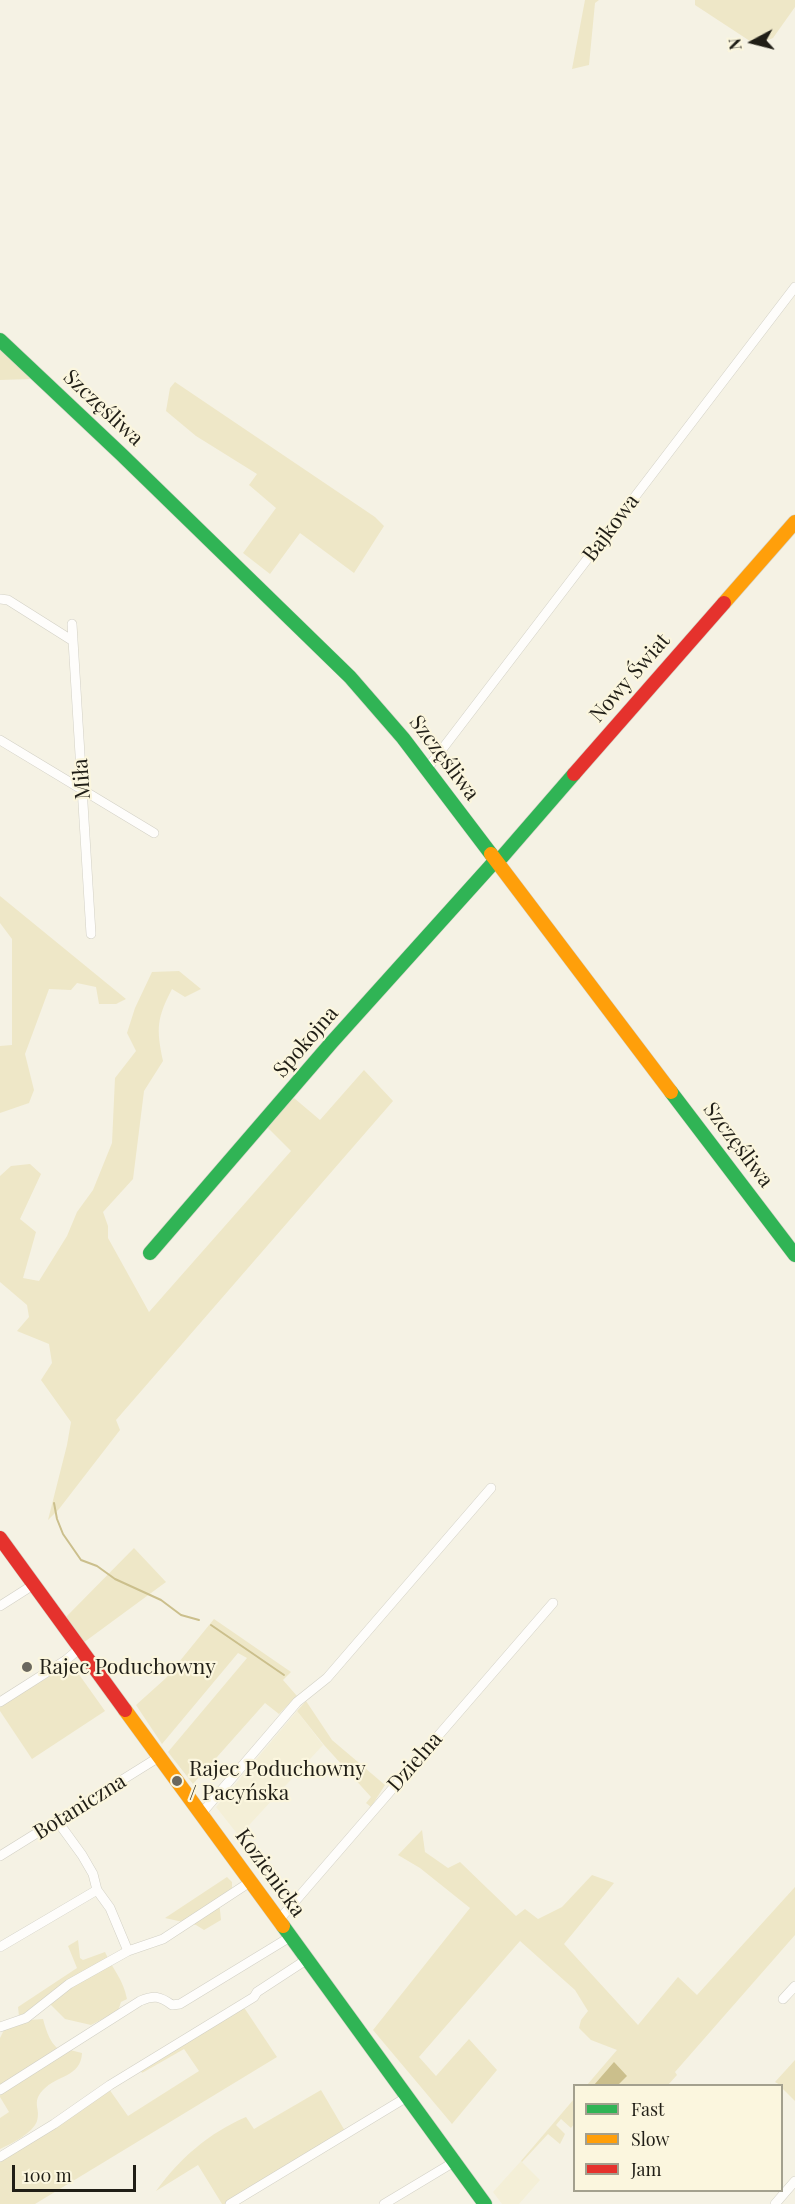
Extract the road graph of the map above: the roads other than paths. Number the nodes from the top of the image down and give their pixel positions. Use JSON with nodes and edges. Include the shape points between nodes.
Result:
{"nodes":[{"id":1,"x":795,"y":287,"type":"edge"},
{"id":2,"x":0,"y":340,"type":"edge"},
{"id":3,"x":795,"y":522,"type":"edge"},
{"id":4,"x":0,"y":599,"type":"edge"},
{"id":5,"x":72,"y":624,"type":"dead end"},
{"id":6,"x":73,"y":641,"type":"junction"},
{"id":7,"x":0,"y":740,"type":"edge"},
{"id":8,"x":427,"y":770,"type":"junction"},
{"id":9,"x":83,"y":791,"type":"junction"},
{"id":10,"x":154,"y":833,"type":"dead end"},
{"id":11,"x":495,"y":861,"type":"junction"},
{"id":12,"x":91,"y":934,"type":"dead end"},
{"id":13,"x":150,"y":1253,"type":"dead end"},
{"id":14,"x":795,"y":1255,"type":"edge"},
{"id":15,"x":491,"y":1488,"type":"dead end"},
{"id":16,"x":1,"y":1543,"type":"edge"},
{"id":17,"x":33,"y":1585,"type":"junction"},
{"id":18,"x":553,"y":1603,"type":"dead end"},
{"id":19,"x":0,"y":1606,"type":"edge"},
{"id":20,"x":79,"y":1649,"type":"junction"},
{"id":21,"x":0,"y":1702,"type":"edge"},
{"id":22,"x":159,"y":1757,"type":"junction"},
{"id":23,"x":201,"y":1815,"type":"junction"},
{"id":24,"x":58,"y":1822,"type":"junction"},
{"id":25,"x":0,"y":1856,"type":"edge"},
{"id":26,"x":250,"y":1882,"type":"junction"},
{"id":27,"x":97,"y":1890,"type":"junction"},
{"id":28,"x":278,"y":1921,"type":"junction"},
{"id":29,"x":290,"y":1937,"type":"junction"},
{"id":30,"x":0,"y":1947,"type":"edge"},
{"id":31,"x":128,"y":1951,"type":"junction"},
{"id":32,"x":306,"y":1960,"type":"junction"},
{"id":33,"x":795,"y":1986,"type":"edge"},
{"id":34,"x":783,"y":1999,"type":"dead end"},
{"id":35,"x":0,"y":2027,"type":"edge"},
{"id":36,"x":0,"y":2090,"type":"edge"},
{"id":37,"x":407,"y":2097,"type":"junction"},
{"id":38,"x":0,"y":2157,"type":"edge"},
{"id":39,"x":454,"y":2162,"type":"junction"},
{"id":40,"x":795,"y":2181,"type":"edge"},
{"id":41,"x":230,"y":2204,"type":"edge"},
{"id":42,"x":384,"y":2204,"type":"edge"},
{"id":43,"x":485,"y":2204,"type":"edge"},
{"id":44,"x":775,"y":2204,"type":"edge"}],
"edges":[{"from":1,"to":8,"type":"street","name":"Bajkowa"},
{"from":2,"to":8,"type":"street","name":"Szczęśliwa","via":[[350,677]]},
{"from":3,"to":11,"type":"street","name":"Nowy Świat"},
{"from":4,"to":6,"type":"street","via":[[8,600]]},
{"from":5,"to":6,"type":"street","name":"Miła"},
{"from":6,"to":9,"type":"street","name":"Miła"},
{"from":7,"to":9,"type":"street"},
{"from":8,"to":11,"type":"street","name":"Szczęśliwa"},
{"from":9,"to":10,"type":"street"},
{"from":9,"to":12,"type":"street","name":"Miła"},
{"from":11,"to":13,"type":"street","name":"Spokojna"},
{"from":11,"to":14,"type":"street","name":"Szczęśliwa"},
{"from":15,"to":23,"type":"street","via":[[327,1678],[297,1702]]},
{"from":16,"to":17,"type":"street","name":"Kozienicka"},
{"from":17,"to":19,"type":"street"},
{"from":17,"to":20,"type":"street","name":"Kozienicka"},
{"from":18,"to":28,"type":"street","name":"Dzielna"},
{"from":20,"to":21,"type":"street"},
{"from":20,"to":22,"type":"street","name":"Kozienicka"},
{"from":22,"to":23,"type":"street","name":"Kozienicka"},
{"from":22,"to":24,"type":"street","name":"Botaniczna"},
{"from":23,"to":26,"type":"street","name":"Kozienicka"},
{"from":24,"to":25,"type":"street","name":"Botaniczna"},
{"from":24,"to":27,"type":"street","via":[[88,1864]]},
{"from":26,"to":28,"type":"street","name":"Kozienicka"},
{"from":26,"to":31,"type":"street","via":[[163,1939]]},
{"from":27,"to":30,"type":"street"},
{"from":27,"to":31,"type":"street","via":[[110,1908]]},
{"from":28,"to":29,"type":"street","name":"Kozienicka"},
{"from":29,"to":32,"type":"street","name":"Kozienicka"},
{"from":29,"to":36,"type":"street","via":[[180,2004],[172,2005],[152,1996],[140,2001]]},
{"from":31,"to":35,"type":"street","via":[[69,1984],[26,2018]]},
{"from":32,"to":37,"type":"street","name":"Kozienicka"},
{"from":32,"to":38,"type":"street"},
{"from":33,"to":34,"type":"street"},
{"from":37,"to":39,"type":"street","name":"Kozienicka"},
{"from":37,"to":41,"type":"street"},
{"from":39,"to":42,"type":"street"},
{"from":39,"to":43,"type":"street","name":"Kozienicka"},
{"from":40,"to":44,"type":"street"}]}
